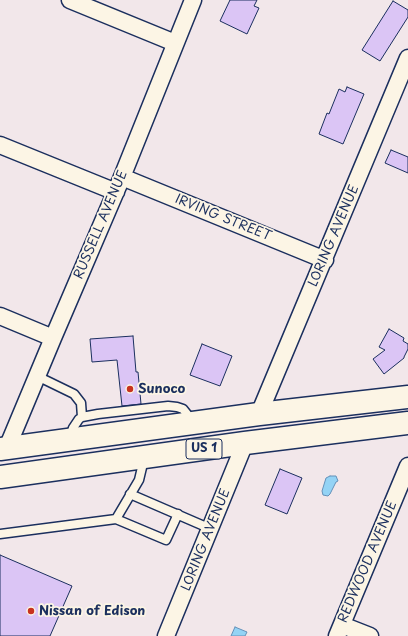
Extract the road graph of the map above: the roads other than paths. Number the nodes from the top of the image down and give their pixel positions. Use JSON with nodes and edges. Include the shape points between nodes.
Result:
{"nodes":[{"id":1,"x":70,"y":0,"type":"edge"},
{"id":2,"x":193,"y":0,"type":"edge"},
{"id":3,"x":175,"y":43,"type":"junction"},
{"id":4,"x":408,"y":58,"type":"edge"},
{"id":5,"x":0,"y":145,"type":"edge"},
{"id":6,"x":122,"y":177,"type":"junction"},
{"id":7,"x":116,"y":192,"type":"junction"},
{"id":8,"x":325,"y":260,"type":"junction"},
{"id":9,"x":0,"y":316,"type":"edge"},
{"id":10,"x":53,"y":338,"type":"junction"},
{"id":11,"x":37,"y":376,"type":"junction"},
{"id":12,"x":408,"y":395,"type":"edge"},
{"id":13,"x":259,"y":414,"type":"junction"},
{"id":14,"x":82,"y":417,"type":"junction"},
{"id":15,"x":189,"y":423,"type":"junction"},
{"id":16,"x":408,"y":423,"type":"edge"},
{"id":17,"x":69,"y":440,"type":"junction"},
{"id":18,"x":245,"y":443,"type":"junction"},
{"id":19,"x":3,"y":449,"type":"edge"},
{"id":20,"x":145,"y":457,"type":"junction"},
{"id":21,"x":408,"y":466,"type":"edge"},
{"id":22,"x":0,"y":478,"type":"edge"},
{"id":23,"x":404,"y":484,"type":"edge"},
{"id":24,"x":130,"y":494,"type":"junction"},
{"id":25,"x":178,"y":514,"type":"junction"},
{"id":26,"x":116,"y":519,"type":"junction"},
{"id":27,"x":210,"y":529,"type":"junction"},
{"id":28,"x":0,"y":534,"type":"edge"},
{"id":29,"x":340,"y":630,"type":"edge"},
{"id":30,"x":166,"y":636,"type":"edge"},
{"id":31,"x":370,"y":636,"type":"edge"}],
"edges":[{"from":1,"to":3,"type":"street"},
{"from":2,"to":3,"type":"street","name":"RUSSELL AVENUE"},
{"from":3,"to":6,"type":"street","name":"RUSSELL AVENUE"},
{"from":4,"to":8,"type":"street","name":"LORING AVENUE"},
{"from":5,"to":7,"type":"street"},
{"from":6,"to":7,"type":"street","name":"RUSSELL AVENUE"},
{"from":6,"to":8,"type":"street","name":"IRVING STREET"},
{"from":7,"to":10,"type":"street","name":"RUSSELL AVENUE"},
{"from":8,"to":13,"type":"street","name":"LORING AVENUE"},
{"from":9,"to":10,"type":"street"},
{"from":10,"to":11,"type":"street","name":"RUSSELL AVENUE"},
{"from":11,"to":14,"type":"lane","via":[[74,394],[81,402]]},
{"from":11,"to":19,"type":"street","name":"RUSSELL AVENUE"},
{"from":12,"to":13,"type":"highway","number":"US 1"},
{"from":13,"to":15,"type":"highway","number":"US 1"},
{"from":14,"to":15,"type":"lane","via":[[177,407],[187,414]]},
{"from":14,"to":17,"type":"lane","via":[[75,424]]},
{"from":15,"to":17,"type":"highway","number":"US 1"},
{"from":16,"to":18,"type":"highway","number":"US 1"},
{"from":17,"to":19,"type":"highway","number":"US 1"},
{"from":18,"to":20,"type":"highway","number":"US 1"},
{"from":18,"to":27,"type":"street","name":"LORING AVENUE"},
{"from":20,"to":22,"type":"highway","number":"US 1"},
{"from":20,"to":24,"type":"lane","via":[[139,480]]},
{"from":21,"to":23,"type":"street","name":"REDWOOD AVENUE"},
{"from":23,"to":29,"type":"street","name":"REDWOOD AVENUE"},
{"from":24,"to":25,"type":"lane"},
{"from":24,"to":26,"type":"lane"},
{"from":25,"to":26,"type":"lane","via":[[166,540]]},
{"from":25,"to":27,"type":"lane"},
{"from":26,"to":28,"type":"lane"},
{"from":27,"to":30,"type":"street","name":"LORING AVENUE"},
{"from":29,"to":31,"type":"street"}]}
